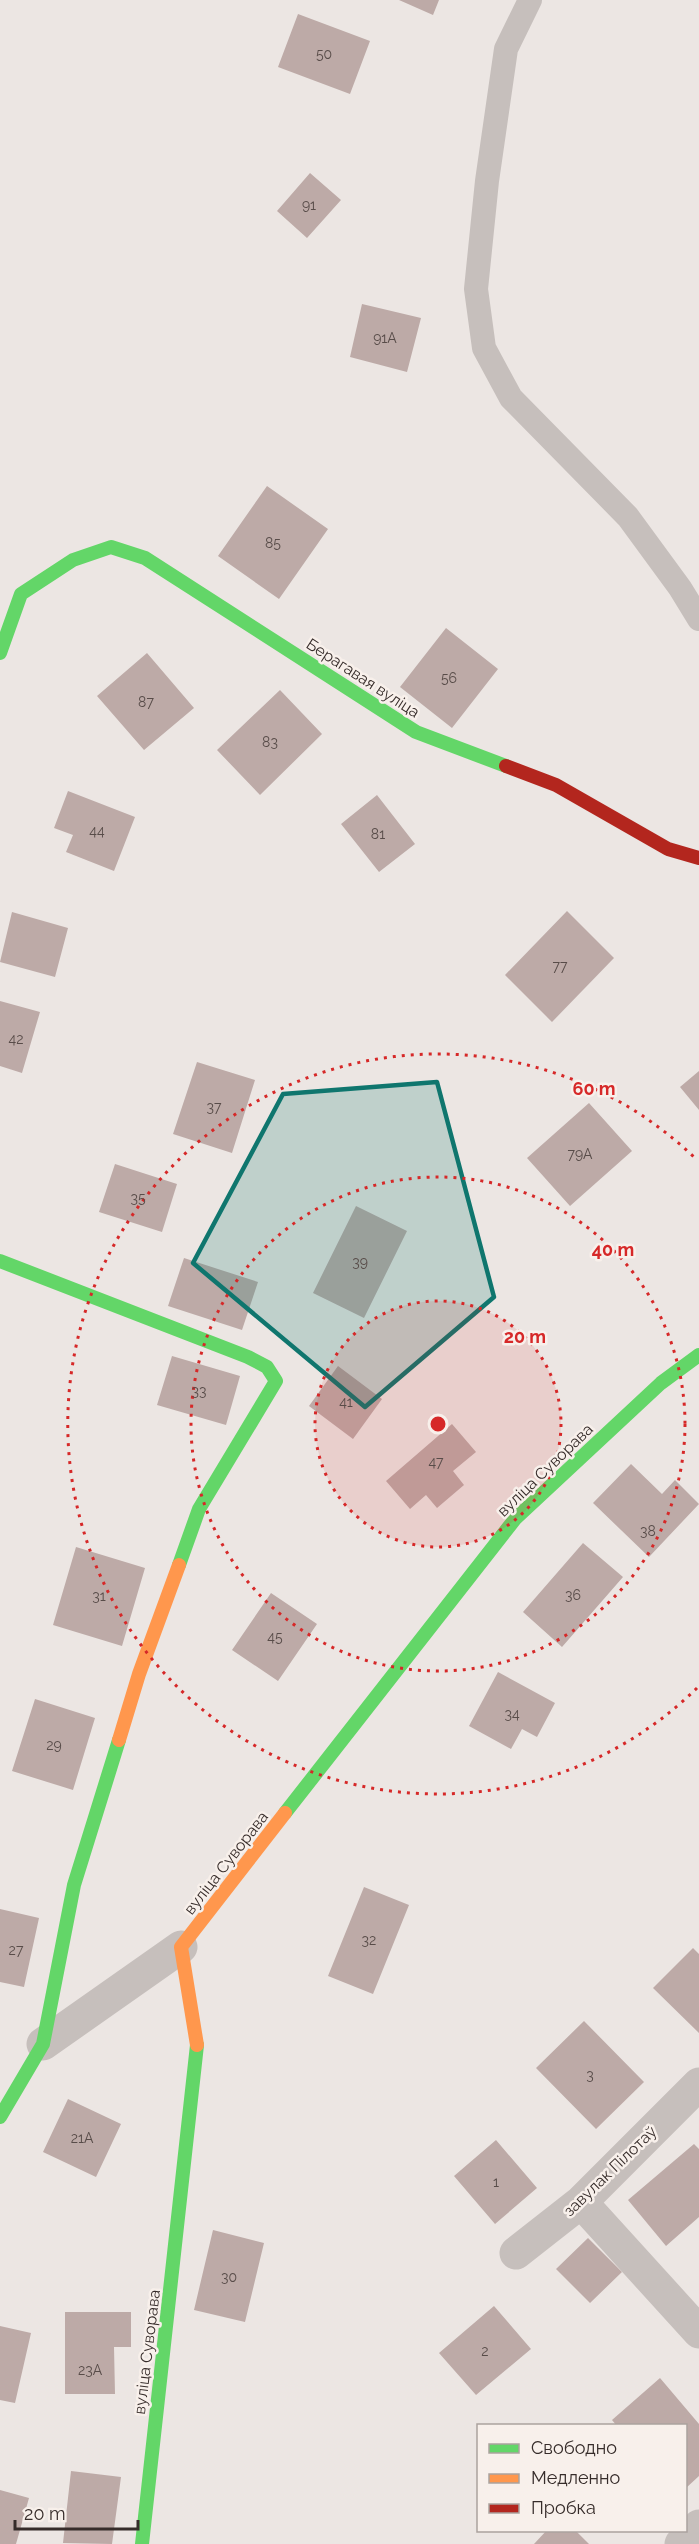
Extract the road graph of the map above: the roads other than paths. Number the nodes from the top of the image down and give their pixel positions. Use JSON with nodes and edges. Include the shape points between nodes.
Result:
{"nodes":[{"id":1,"x":530,"y":0,"type":"edge"},
{"id":2,"x":699,"y":619,"type":"edge"},
{"id":3,"x":0,"y":653,"type":"edge"},
{"id":4,"x":699,"y":858,"type":"edge"},
{"id":5,"x":0,"y":1261,"type":"edge"},
{"id":6,"x":699,"y":1355,"type":"edge"},
{"id":7,"x":181,"y":1947,"type":"junction"},
{"id":8,"x":43,"y":2044,"type":"junction"},
{"id":9,"x":699,"y":2084,"type":"edge"},
{"id":10,"x":0,"y":2117,"type":"edge"},
{"id":11,"x":581,"y":2202,"type":"junction"},
{"id":12,"x":516,"y":2253,"type":"dead end"},
{"id":13,"x":699,"y":2332,"type":"edge"},
{"id":14,"x":699,"y":2526,"type":"edge"},
{"id":15,"x":142,"y":2544,"type":"edge"},
{"id":16,"x":681,"y":2544,"type":"edge"}],
"edges":[{"from":1,"to":2,"type":"lane","via":[[507,50],[487,181],[476,289],[484,348],[511,398],[628,517]]},
{"from":3,"to":4,"type":"street","name":"Берагавая вуліца","via":[[21,594],[73,561],[111,547],[145,558],[416,732],[556,785],[668,849]]},
{"from":5,"to":8,"type":"street","via":[[248,1357],[267,1366],[276,1381],[199,1509],[139,1674],[74,1885]]},
{"from":6,"to":7,"type":"street","name":"вуліца Суворава","via":[[661,1383],[515,1519]]},
{"from":7,"to":8,"type":"street"},
{"from":7,"to":15,"type":"street","name":"вуліца Суворава","via":[[198,2049]]},
{"from":8,"to":10,"type":"street"},
{"from":9,"to":11,"type":"street","name":"завулак Пілотаў"},
{"from":11,"to":12,"type":"street","name":"завулак Пілотаў"},
{"from":11,"to":13,"type":"street"},
{"from":14,"to":16,"type":"street"}]}
